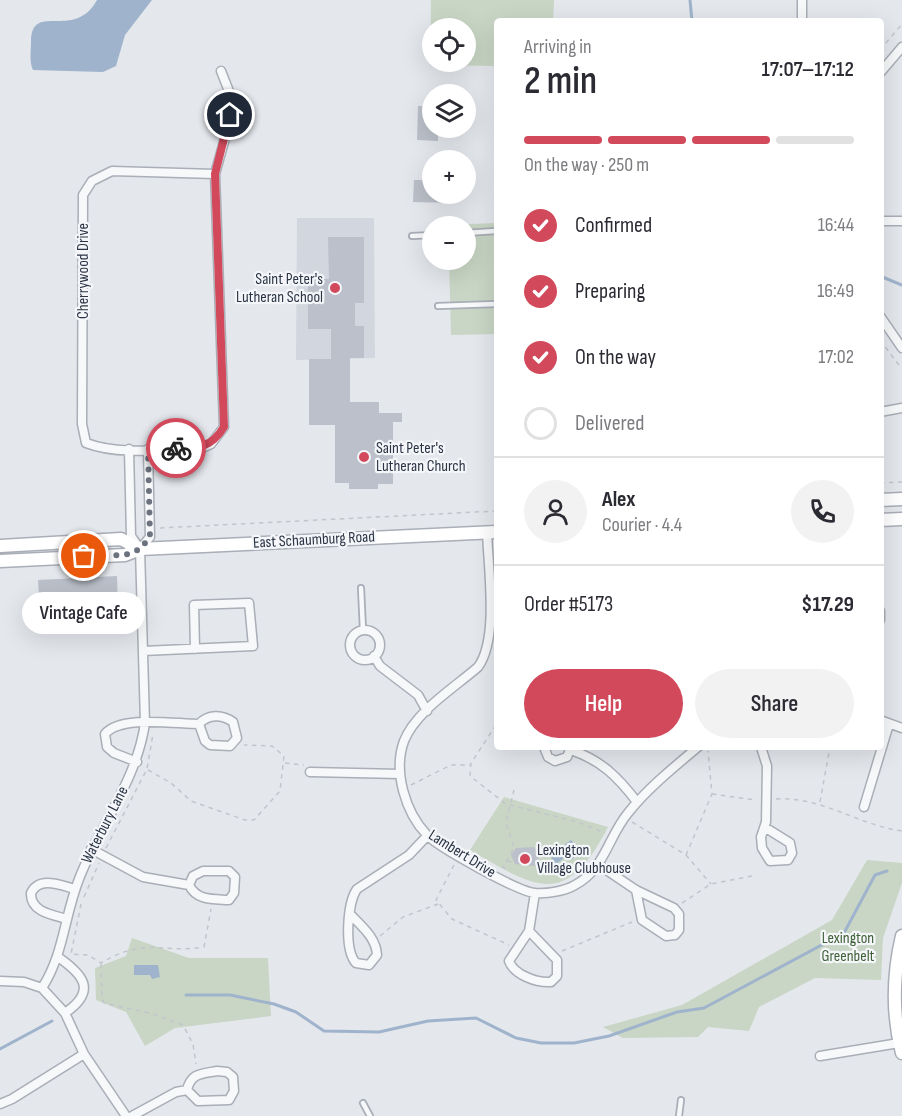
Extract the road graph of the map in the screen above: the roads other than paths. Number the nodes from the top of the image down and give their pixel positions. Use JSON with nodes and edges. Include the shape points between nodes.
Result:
{"nodes":[{"id":1,"x":802,"y":0,"type":"edge"},
{"id":2,"x":802,"y":18,"type":"edge"},
{"id":3,"x":902,"y":47,"type":"edge"},
{"id":4,"x":884,"y":68,"type":"edge"},
{"id":5,"x":221,"y":71,"type":"dead end"},
{"id":6,"x":215,"y":174,"type":"junction"},
{"id":7,"x":884,"y":221,"type":"edge"},
{"id":8,"x":902,"y":221,"type":"edge"},
{"id":9,"x":494,"y":231,"type":"edge"},
{"id":10,"x":476,"y":232,"type":"edge"},
{"id":11,"x":412,"y":236,"type":"dead end"},
{"id":12,"x":422,"y":236,"type":"edge"},
{"id":13,"x":494,"y":304,"type":"edge"},
{"id":14,"x":438,"y":306,"type":"dead end"},
{"id":15,"x":884,"y":322,"type":"edge"},
{"id":16,"x":902,"y":348,"type":"edge"},
{"id":17,"x":902,"y":408,"type":"edge"},
{"id":18,"x":884,"y":411,"type":"edge"},
{"id":19,"x":129,"y":449,"type":"junction"},
{"id":20,"x":148,"y":449,"type":"junction"},
{"id":21,"x":902,"y":499,"type":"edge"},
{"id":22,"x":884,"y":500,"type":"edge"},
{"id":23,"x":902,"y":519,"type":"edge"},
{"id":24,"x":884,"y":520,"type":"edge"},
{"id":25,"x":494,"y":531,"type":"edge"},
{"id":26,"x":0,"y":546,"type":"edge"},
{"id":27,"x":140,"y":549,"type":"junction"},
{"id":28,"x":0,"y":561,"type":"edge"},
{"id":29,"x":361,"y":588,"type":"dead end"},
{"id":30,"x":493,"y":610,"type":"edge"},
{"id":31,"x":363,"y":630,"type":"junction"},
{"id":32,"x":195,"y":649,"type":"junction"},
{"id":33,"x":143,"y":651,"type":"junction"},
{"id":34,"x":374,"y":656,"type":"junction"},
{"id":35,"x":426,"y":711,"type":"junction"},
{"id":36,"x":885,"y":722,"type":"edge"},
{"id":37,"x":145,"y":723,"type":"junction"},
{"id":38,"x":199,"y":724,"type":"junction"},
{"id":39,"x":902,"y":728,"type":"edge"},
{"id":40,"x":545,"y":750,"type":"edge"},
{"id":41,"x":570,"y":750,"type":"edge"},
{"id":42,"x":576,"y":750,"type":"edge"},
{"id":43,"x":695,"y":750,"type":"edge"},
{"id":44,"x":762,"y":750,"type":"edge"},
{"id":45,"x":878,"y":750,"type":"edge"},
{"id":46,"x":137,"y":762,"type":"junction"},
{"id":47,"x":310,"y":772,"type":"road end"},
{"id":48,"x":400,"y":774,"type":"junction"},
{"id":49,"x":637,"y":802,"type":"junction"},
{"id":50,"x":864,"y":807,"type":"dead end"},
{"id":51,"x":766,"y":828,"type":"dead end"},
{"id":52,"x":428,"y":836,"type":"junction"},
{"id":53,"x":91,"y":849,"type":"junction"},
{"id":54,"x":599,"y":865,"type":"junction"},
{"id":55,"x":189,"y":885,"type":"junction"},
{"id":56,"x":75,"y":889,"type":"junction"},
{"id":57,"x":636,"y":890,"type":"junction"},
{"id":58,"x":535,"y":893,"type":"junction"},
{"id":59,"x":350,"y":914,"type":"junction"},
{"id":60,"x":67,"y":919,"type":"junction"},
{"id":61,"x":529,"y":931,"type":"junction"},
{"id":62,"x":902,"y":936,"type":"edge"},
{"id":63,"x":58,"y":957,"type":"junction"},
{"id":64,"x":0,"y":981,"type":"edge"},
{"id":65,"x":42,"y":988,"type":"junction"},
{"id":66,"x":65,"y":1013,"type":"junction"},
{"id":67,"x":901,"y":1048,"type":"edge"},
{"id":68,"x":84,"y":1054,"type":"junction"},
{"id":69,"x":820,"y":1056,"type":"dead end"},
{"id":70,"x":187,"y":1090,"type":"junction"},
{"id":71,"x":681,"y":1100,"type":"dead end"},
{"id":72,"x":363,"y":1102,"type":"dead end"},
{"id":73,"x":0,"y":1104,"type":"edge"},
{"id":74,"x":126,"y":1116,"type":"edge"},
{"id":75,"x":132,"y":1116,"type":"edge"},
{"id":76,"x":370,"y":1116,"type":"edge"},
{"id":77,"x":680,"y":1116,"type":"edge"}],
"edges":[{"from":1,"to":2,"type":"street"},
{"from":3,"to":4,"type":"street"},
{"from":5,"to":6,"type":"street","via":[[232,99]]},
{"from":6,"to":19,"type":"street","name":"Cherrywood Drive","via":[[112,171],[92,181],[83,195],[83,434],[86,443],[99,448]]},
{"from":6,"to":20,"type":"street","via":[[224,427],[211,444],[202,448]]},
{"from":7,"to":8,"type":"street"},
{"from":9,"to":10,"type":"lane"},
{"from":11,"to":12,"type":"lane"},
{"from":13,"to":14,"type":"lane"},
{"from":15,"to":16,"type":"street"},
{"from":17,"to":18,"type":"street"},
{"from":19,"to":20,"type":"street"},
{"from":19,"to":27,"type":"street","name":"Waterbury Lane","via":[[131,536]]},
{"from":20,"to":27,"type":"street","name":"Waterbury Lane","via":[[150,537]]},
{"from":21,"to":22,"type":"main road"},
{"from":23,"to":24,"type":"main road"},
{"from":25,"to":27,"type":"main road","name":"East Schaumburg Road"},
{"from":25,"to":30,"type":"street","name":"Lambert Drive"},
{"from":26,"to":27,"type":"main road","name":"East Schaumburg Road","via":[[121,539]]},
{"from":27,"to":28,"type":"main road","name":"East Schaumburg Road","via":[[125,555]]},
{"from":27,"to":33,"type":"street","name":"Waterbury Lane"},
{"from":29,"to":31,"type":"lane"},
{"from":30,"to":35,"type":"street","name":"Lambert Drive","via":[[484,658]]},
{"from":31,"to":34,"type":"street","via":[[378,639],[379,648]]},
{"from":31,"to":34,"type":"street","via":[[354,634],[350,648],[360,659]]},
{"from":32,"to":32,"type":"street","via":[[253,646],[249,603],[194,605]]},
{"from":32,"to":33,"type":"street"},
{"from":33,"to":37,"type":"street","name":"Waterbury Lane"},
{"from":34,"to":35,"type":"street","via":[[380,666],[418,695]]},
{"from":35,"to":48,"type":"street","name":"Lambert Drive","via":[[404,743]]},
{"from":36,"to":39,"type":"street"},
{"from":37,"to":38,"type":"street"},
{"from":37,"to":46,"type":"street","name":"Waterbury Lane"},
{"from":37,"to":46,"type":"street","via":[[117,724],[105,734],[107,747]]},
{"from":38,"to":38,"type":"street","via":[[210,745],[230,746],[237,738],[227,717],[208,717]]},
{"from":40,"to":41,"type":"street","via":[[555,761],[567,757]]},
{"from":42,"to":49,"type":"street","via":[[608,768]]},
{"from":43,"to":49,"type":"street"},
{"from":44,"to":51,"type":"street","via":[[767,766]]},
{"from":45,"to":50,"type":"street"},
{"from":46,"to":53,"type":"street","name":"Waterbury Lane"},
{"from":47,"to":48,"type":"street"},
{"from":48,"to":52,"type":"street","name":"Lambert Drive","via":[[417,822]]},
{"from":49,"to":54,"type":"street"},
{"from":52,"to":58,"type":"street","name":"Lambert Drive","via":[[500,878]]},
{"from":52,"to":59,"type":"street","via":[[409,855],[357,889],[351,897]]},
{"from":53,"to":55,"type":"street","via":[[143,876]]},
{"from":53,"to":56,"type":"street","name":"Waterbury Lane"},
{"from":54,"to":57,"type":"street"},
{"from":54,"to":58,"type":"street","via":[[573,886]]},
{"from":55,"to":55,"type":"street","via":[[193,876],[203,871],[229,871],[235,877],[234,893],[229,900],[196,894]]},
{"from":56,"to":60,"type":"street","name":"Waterbury Lane"},
{"from":56,"to":60,"type":"street","via":[[48,882],[39,884],[31,893],[40,910]]},
{"from":57,"to":57,"type":"street","via":[[642,921],[666,936],[675,936],[679,914]]},
{"from":58,"to":61,"type":"street"},
{"from":59,"to":59,"type":"street","via":[[350,954],[356,963],[369,965],[377,955],[373,939]]},
{"from":60,"to":63,"type":"street","name":"Waterbury Lane"},
{"from":61,"to":61,"type":"street","via":[[557,960],[557,976],[551,982],[518,972],[510,965],[511,956]]},
{"from":62,"to":67,"type":"main road","via":[[896,961],[894,1010]]},
{"from":63,"to":65,"type":"street","name":"Waterbury Lane"},
{"from":63,"to":66,"type":"street","via":[[81,975],[85,988],[81,999]]},
{"from":64,"to":65,"type":"street"},
{"from":65,"to":66,"type":"street"},
{"from":66,"to":68,"type":"street"},
{"from":67,"to":69,"type":"street"},
{"from":68,"to":73,"type":"street"},
{"from":68,"to":74,"type":"street"},
{"from":70,"to":70,"type":"street","via":[[198,1101],[229,1100],[235,1082],[227,1072],[200,1074],[190,1079]]},
{"from":70,"to":75,"type":"street"},
{"from":71,"to":77,"type":"lane"},
{"from":72,"to":76,"type":"lane"}]}
